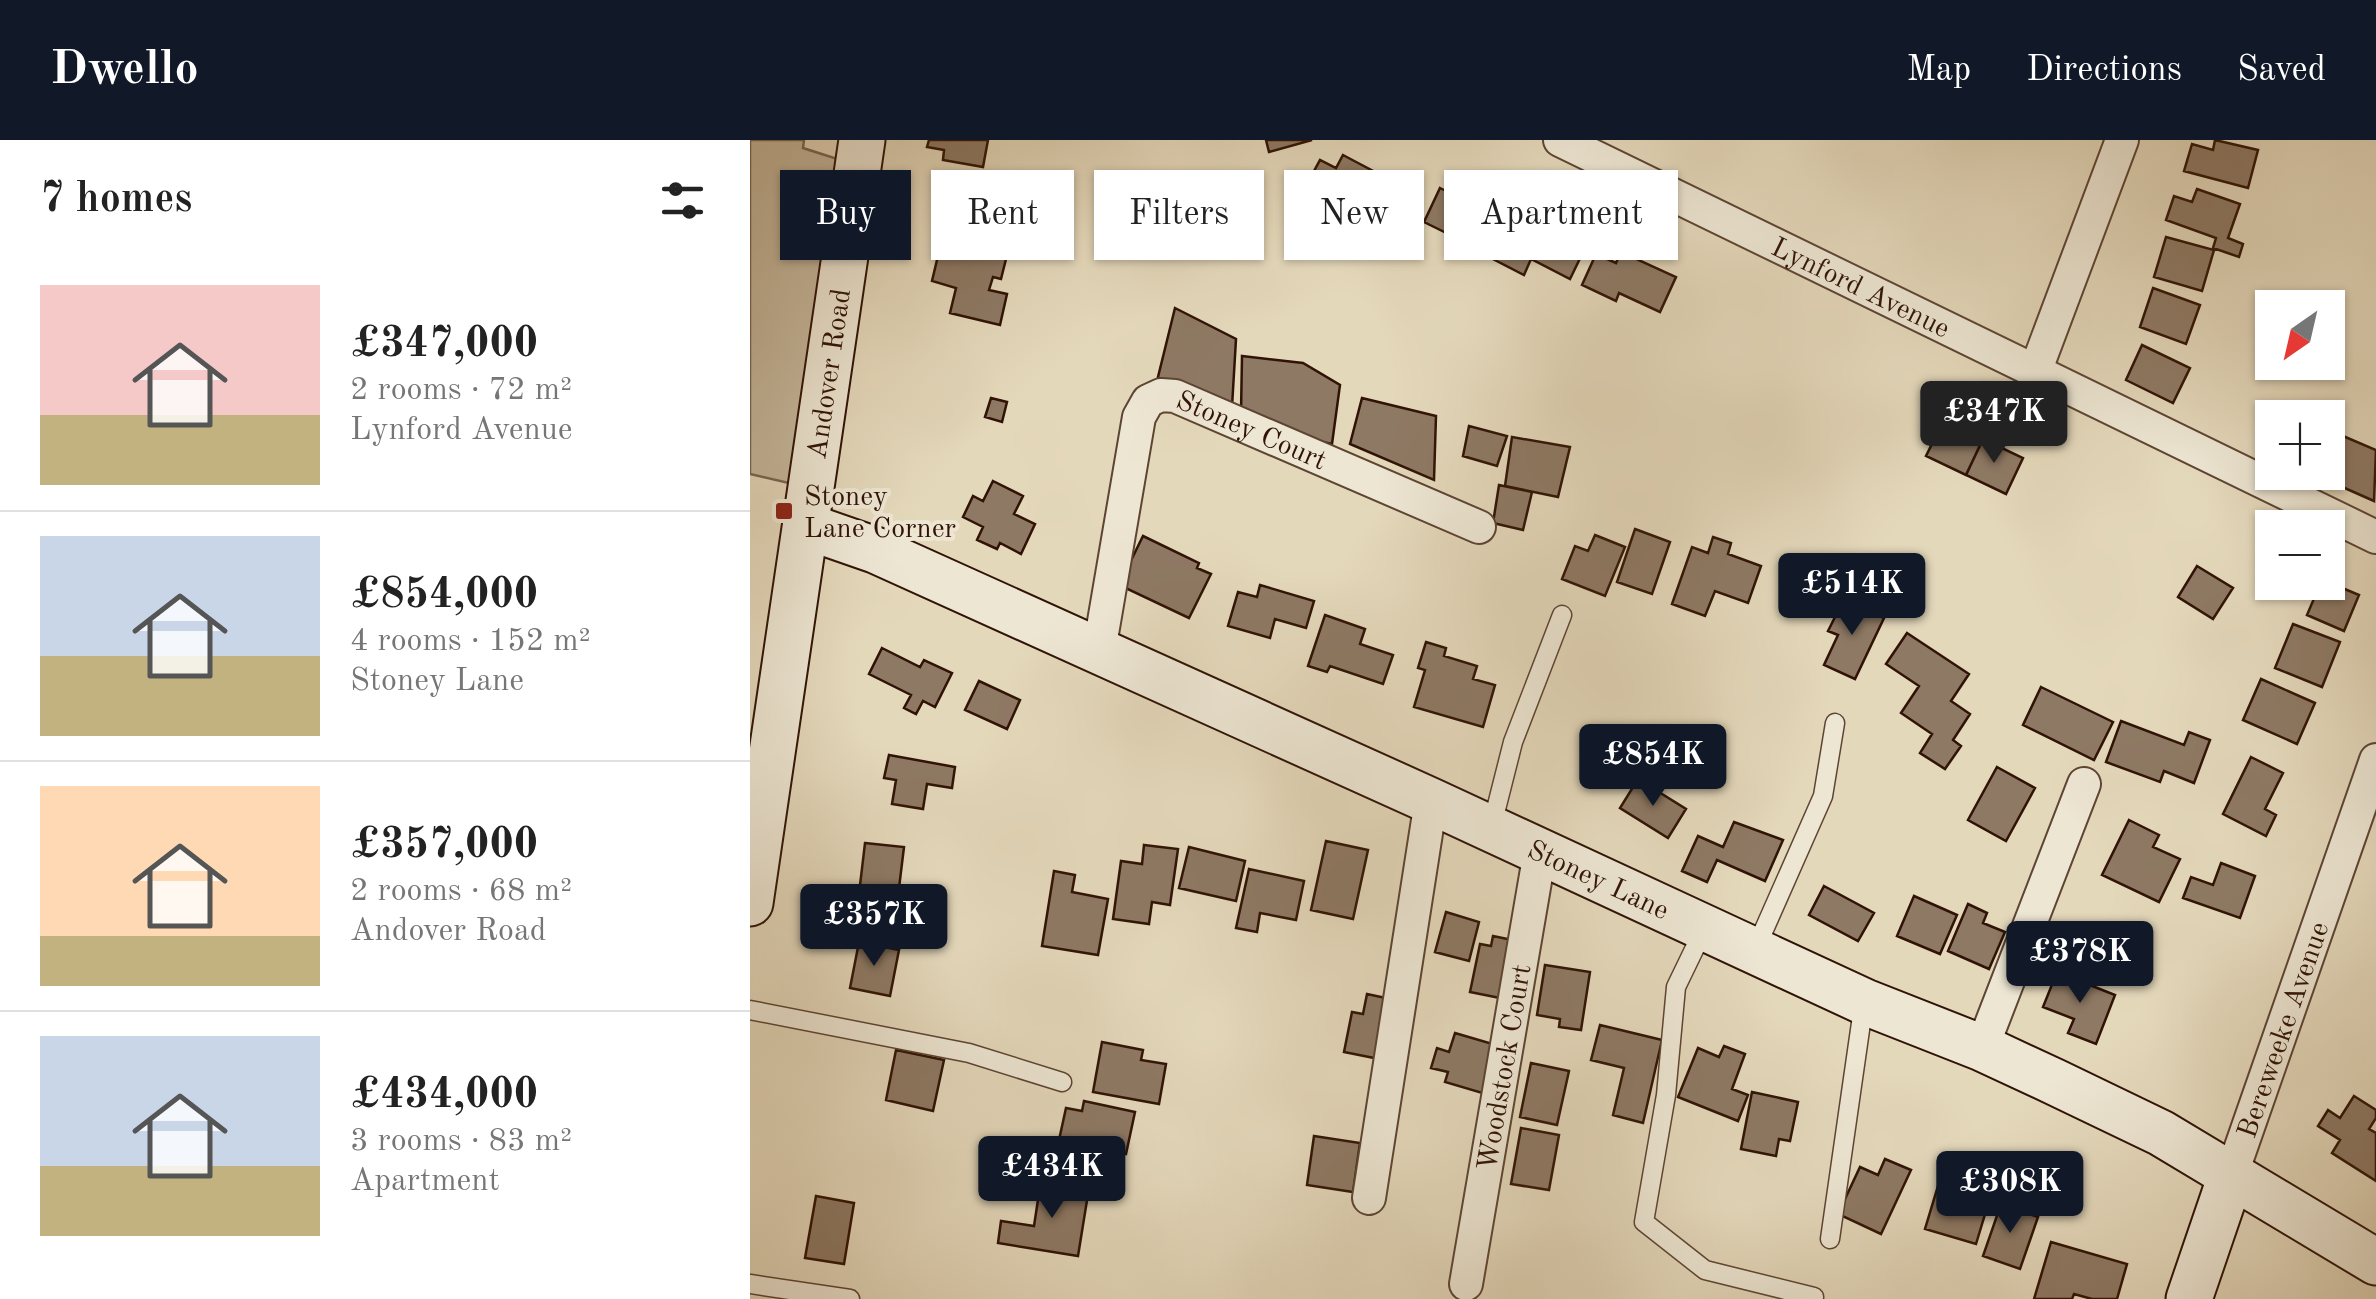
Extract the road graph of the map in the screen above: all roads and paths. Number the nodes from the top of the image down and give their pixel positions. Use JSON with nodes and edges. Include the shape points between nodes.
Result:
{"nodes":[{"id":1,"x":862,"y":140,"type":"edge"},
{"id":2,"x":1560,"y":140,"type":"edge"},
{"id":3,"x":2122,"y":140,"type":"edge"},
{"id":4,"x":2035,"y":372,"type":"junction"},
{"id":5,"x":806,"y":526,"type":"junction"},
{"id":6,"x":1479,"y":526,"type":"dead end"},
{"id":7,"x":2376,"y":537,"type":"edge"},
{"id":8,"x":1562,"y":614,"type":"dead end"},
{"id":9,"x":1100,"y":651,"type":"junction"},
{"id":10,"x":1835,"y":723,"type":"dead end"},
{"id":11,"x":2376,"y":760,"type":"edge"},
{"id":12,"x":2084,"y":784,"type":"dead end"},
{"id":13,"x":1431,"y":801,"type":"junction"},
{"id":14,"x":1490,"y":829,"type":"junction"},
{"id":15,"x":1540,"y":852,"type":"junction"},
{"id":16,"x":750,"y":904,"type":"edge"},
{"id":17,"x":1705,"y":926,"type":"junction"},
{"id":18,"x":1755,"y":950,"type":"junction"},
{"id":19,"x":1864,"y":1002,"type":"junction"},
{"id":20,"x":750,"y":1010,"type":"edge"},
{"id":21,"x":1982,"y":1048,"type":"junction"},
{"id":22,"x":1062,"y":1082,"type":"dead end"},
{"id":23,"x":2232,"y":1173,"type":"junction"},
{"id":24,"x":1369,"y":1198,"type":"dead end"},
{"id":25,"x":1830,"y":1239,"type":"dead end"},
{"id":26,"x":2376,"y":1262,"type":"edge"},
{"id":27,"x":750,"y":1284,"type":"edge"},
{"id":28,"x":1466,"y":1284,"type":"dead end"},
{"id":29,"x":1814,"y":1297,"type":"edge"},
{"id":30,"x":850,"y":1299,"type":"edge"},
{"id":31,"x":2188,"y":1299,"type":"edge"}],
"edges":[{"from":1,"to":5,"type":"street","name":"Andover Road"},
{"from":2,"to":4,"type":"street","name":"Lynford Avenue"},
{"from":3,"to":4,"type":"street"},
{"from":4,"to":7,"type":"street","name":"Lynford Avenue"},
{"from":5,"to":9,"type":"street","name":"Stoney Lane","via":[[876,550]]},
{"from":5,"to":16,"type":"street","name":"Andover Road"},
{"from":6,"to":9,"type":"street","name":"Stoney Court","via":[[1162,395],[1139,417]]},
{"from":8,"to":14,"type":"lane","via":[[1512,742]]},
{"from":9,"to":13,"type":"street","name":"Stoney Lane"},
{"from":10,"to":18,"type":"lane","via":[[1823,796]]},
{"from":11,"to":23,"type":"street","name":"Bereweeke Avenue"},
{"from":12,"to":21,"type":"street"},
{"from":13,"to":14,"type":"street","name":"Stoney Lane"},
{"from":13,"to":24,"type":"street"},
{"from":14,"to":15,"type":"street","name":"Stoney Lane"},
{"from":15,"to":17,"type":"street","name":"Stoney Lane"},
{"from":15,"to":28,"type":"street","name":"Woodstock Court"},
{"from":17,"to":18,"type":"street","name":"Stoney Lane"},
{"from":17,"to":29,"type":"lane","via":[[1676,988],[1644,1222],[1705,1270]]},
{"from":18,"to":19,"type":"street","name":"Stoney Lane"},
{"from":19,"to":21,"type":"street","name":"Stoney Lane"},
{"from":19,"to":25,"type":"lane"},
{"from":20,"to":22,"type":"lane","via":[[969,1053]]},
{"from":21,"to":23,"type":"street","name":"Stoney Lane"},
{"from":23,"to":26,"type":"street","name":"Stoney Lane"},
{"from":23,"to":31,"type":"street","name":"Bereweeke Avenue"},
{"from":27,"to":30,"type":"lane"}]}
